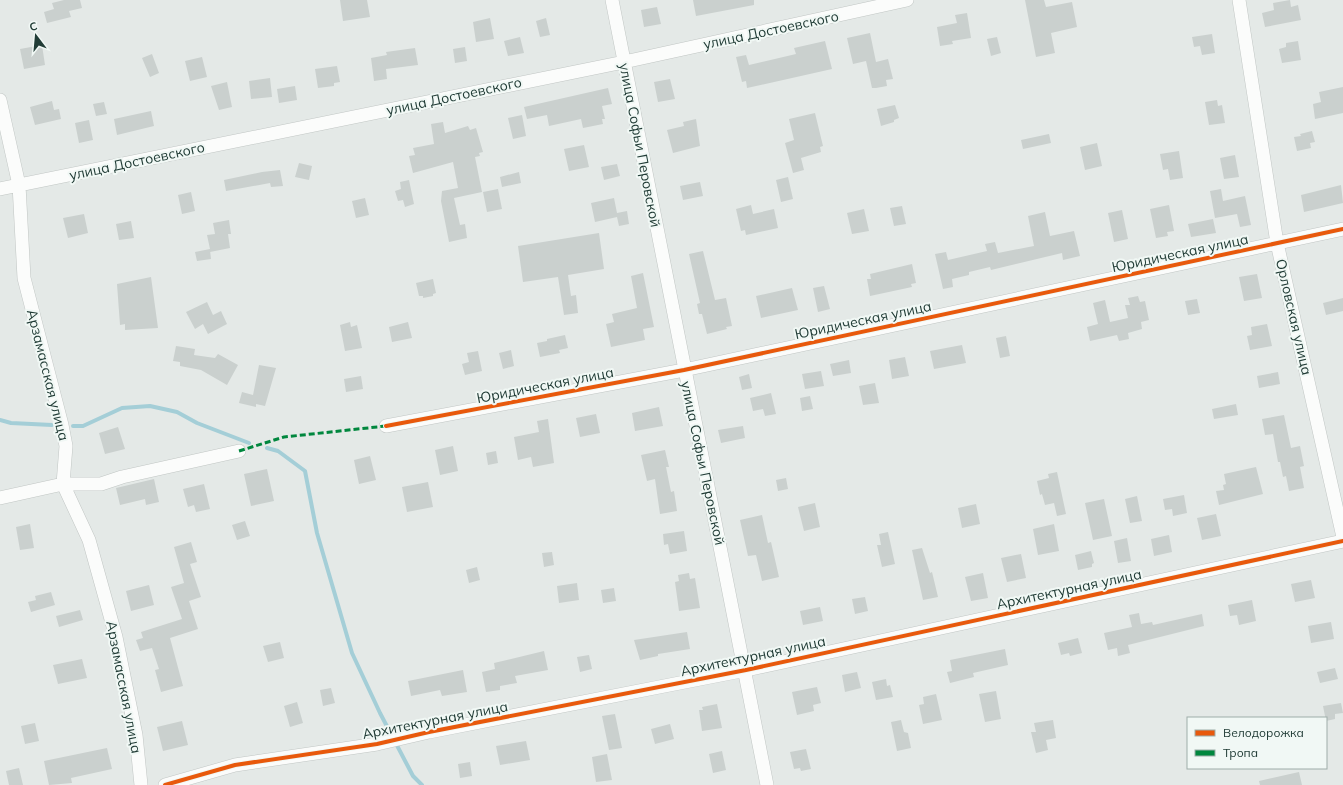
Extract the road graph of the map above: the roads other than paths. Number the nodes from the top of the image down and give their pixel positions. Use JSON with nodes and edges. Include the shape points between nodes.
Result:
{"nodes":[{"id":1,"x":612,"y":0,"type":"edge"},
{"id":2,"x":907,"y":0,"type":"edge"},
{"id":3,"x":1238,"y":0,"type":"edge"},
{"id":4,"x":624,"y":62,"type":"junction"},
{"id":5,"x":0,"y":100,"type":"edge"},
{"id":6,"x":19,"y":185,"type":"junction"},
{"id":7,"x":0,"y":189,"type":"edge"},
{"id":8,"x":1343,"y":229,"type":"edge"},
{"id":9,"x":1277,"y":243,"type":"junction"},
{"id":10,"x":684,"y":370,"type":"junction"},
{"id":11,"x":386,"y":426,"type":"dead end"},
{"id":12,"x":239,"y":451,"type":"dead end"},
{"id":13,"x":63,"y":484,"type":"junction"},
{"id":14,"x":0,"y":498,"type":"edge"},
{"id":15,"x":1343,"y":537,"type":"edge"},
{"id":16,"x":1343,"y":541,"type":"edge"},
{"id":17,"x":746,"y":670,"type":"junction"},
{"id":18,"x":141,"y":785,"type":"edge"},
{"id":19,"x":165,"y":785,"type":"edge"},
{"id":20,"x":767,"y":785,"type":"edge"}],
"edges":[{"from":1,"to":4,"type":"street","name":"улица Софьи Перовской"},
{"from":2,"to":4,"type":"street","name":"улица Достоевского"},
{"from":3,"to":9,"type":"street","name":"Орловская улица"},
{"from":4,"to":6,"type":"street","name":"улица Достоевского"},
{"from":4,"to":10,"type":"street","name":"улица Софьи Перовской"},
{"from":5,"to":6,"type":"street","name":"Арзамасская улица"},
{"from":6,"to":7,"type":"street","name":"улица Достоевского"},
{"from":6,"to":13,"type":"street","name":"Арзамасская улица","via":[[24,278],[66,446]]},
{"from":8,"to":9,"type":"street","name":"Юридическая улица"},
{"from":9,"to":10,"type":"street","name":"Юридическая улица"},
{"from":9,"to":15,"type":"street","name":"Орловская улица"},
{"from":10,"to":11,"type":"street","name":"Юридическая улица"},
{"from":10,"to":17,"type":"street","name":"улица Софьи Перовской"},
{"from":12,"to":13,"type":"street","via":[[101,484]]},
{"from":13,"to":14,"type":"street"},
{"from":13,"to":18,"type":"street","name":"Арзамасская улица","via":[[89,540],[116,637],[136,735]]},
{"from":16,"to":17,"type":"street","name":"Архитектурная улица"},
{"from":17,"to":19,"type":"street","name":"Архитектурная улица","via":[[377,744],[235,765]]},
{"from":17,"to":20,"type":"street","name":"улица Софьи Перовской"}]}
